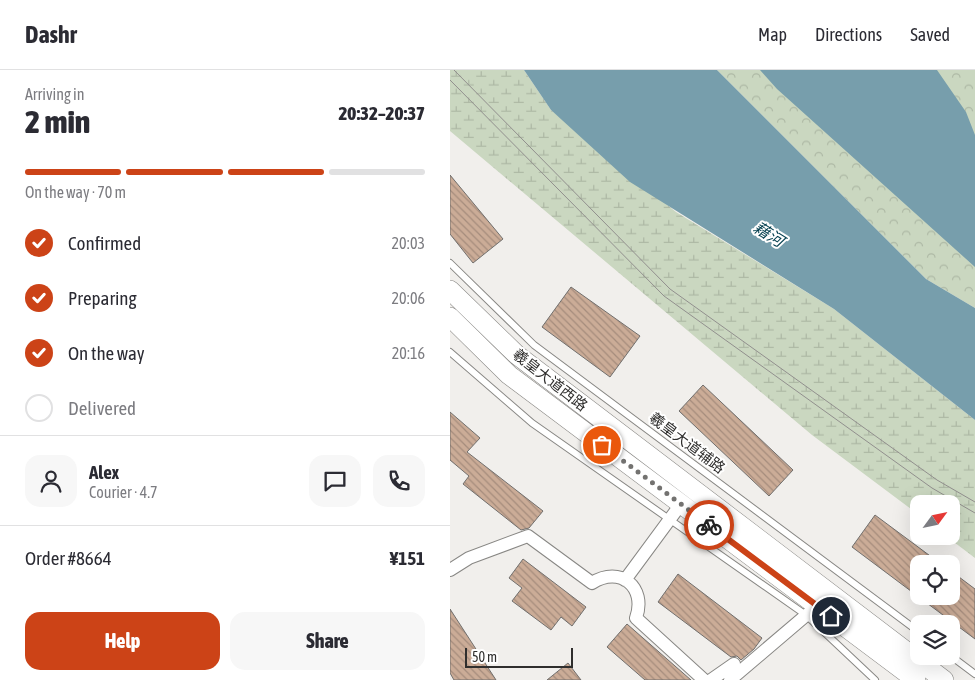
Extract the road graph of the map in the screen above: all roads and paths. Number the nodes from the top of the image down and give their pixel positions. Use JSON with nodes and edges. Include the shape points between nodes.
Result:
{"nodes":[{"id":1,"x":450,"y":263,"type":"edge"},
{"id":2,"x":450,"y":290,"type":"edge"},
{"id":3,"x":450,"y":317,"type":"edge"},
{"id":4,"x":450,"y":352,"type":"edge"},
{"id":5,"x":680,"y":504,"type":"junction"},
{"id":6,"x":669,"y":519,"type":"junction"},
{"id":7,"x":450,"y":570,"type":"edge"},
{"id":8,"x":625,"y":580,"type":"junction"},
{"id":9,"x":811,"y":610,"type":"junction"},
{"id":10,"x":910,"y":625,"type":"edge"},
{"id":11,"x":960,"y":663,"type":"edge"},
{"id":12,"x":734,"y":664,"type":"dead end"},
{"id":13,"x":975,"y":674,"type":"edge"},
{"id":14,"x":704,"y":680,"type":"edge"},
{"id":15,"x":711,"y":680,"type":"edge"},
{"id":16,"x":730,"y":680,"type":"edge"},
{"id":17,"x":876,"y":680,"type":"edge"},
{"id":18,"x":916,"y":680,"type":"edge"},
{"id":19,"x":944,"y":680,"type":"edge"}],
"edges":[{"from":1,"to":10,"type":"lane","name":"羲皇大道辅路","via":[[534,345]]},
{"from":2,"to":19,"type":"main road","name":"羲皇大道西路","via":[[517,356]]},
{"from":3,"to":5,"type":"main road","name":"羲皇大道西路","via":[[509,375]]},
{"from":4,"to":6,"type":"lane","via":[[532,423]]},
{"from":5,"to":6,"type":"street"},
{"from":5,"to":9,"type":"main road","name":"羲皇大道西路"},
{"from":6,"to":8,"type":"street"},
{"from":6,"to":9,"type":"lane"},
{"from":7,"to":8,"type":"street","via":[[469,558],[528,536],[592,583],[608,576]]},
{"from":8,"to":14,"type":"street","via":[[637,593],[636,618]]},
{"from":9,"to":16,"type":"street"},
{"from":9,"to":17,"type":"lane"},
{"from":9,"to":18,"type":"main road","name":"羲皇大道西路"},
{"from":11,"to":13,"type":"lane"},
{"from":12,"to":15,"type":"street"}]}
